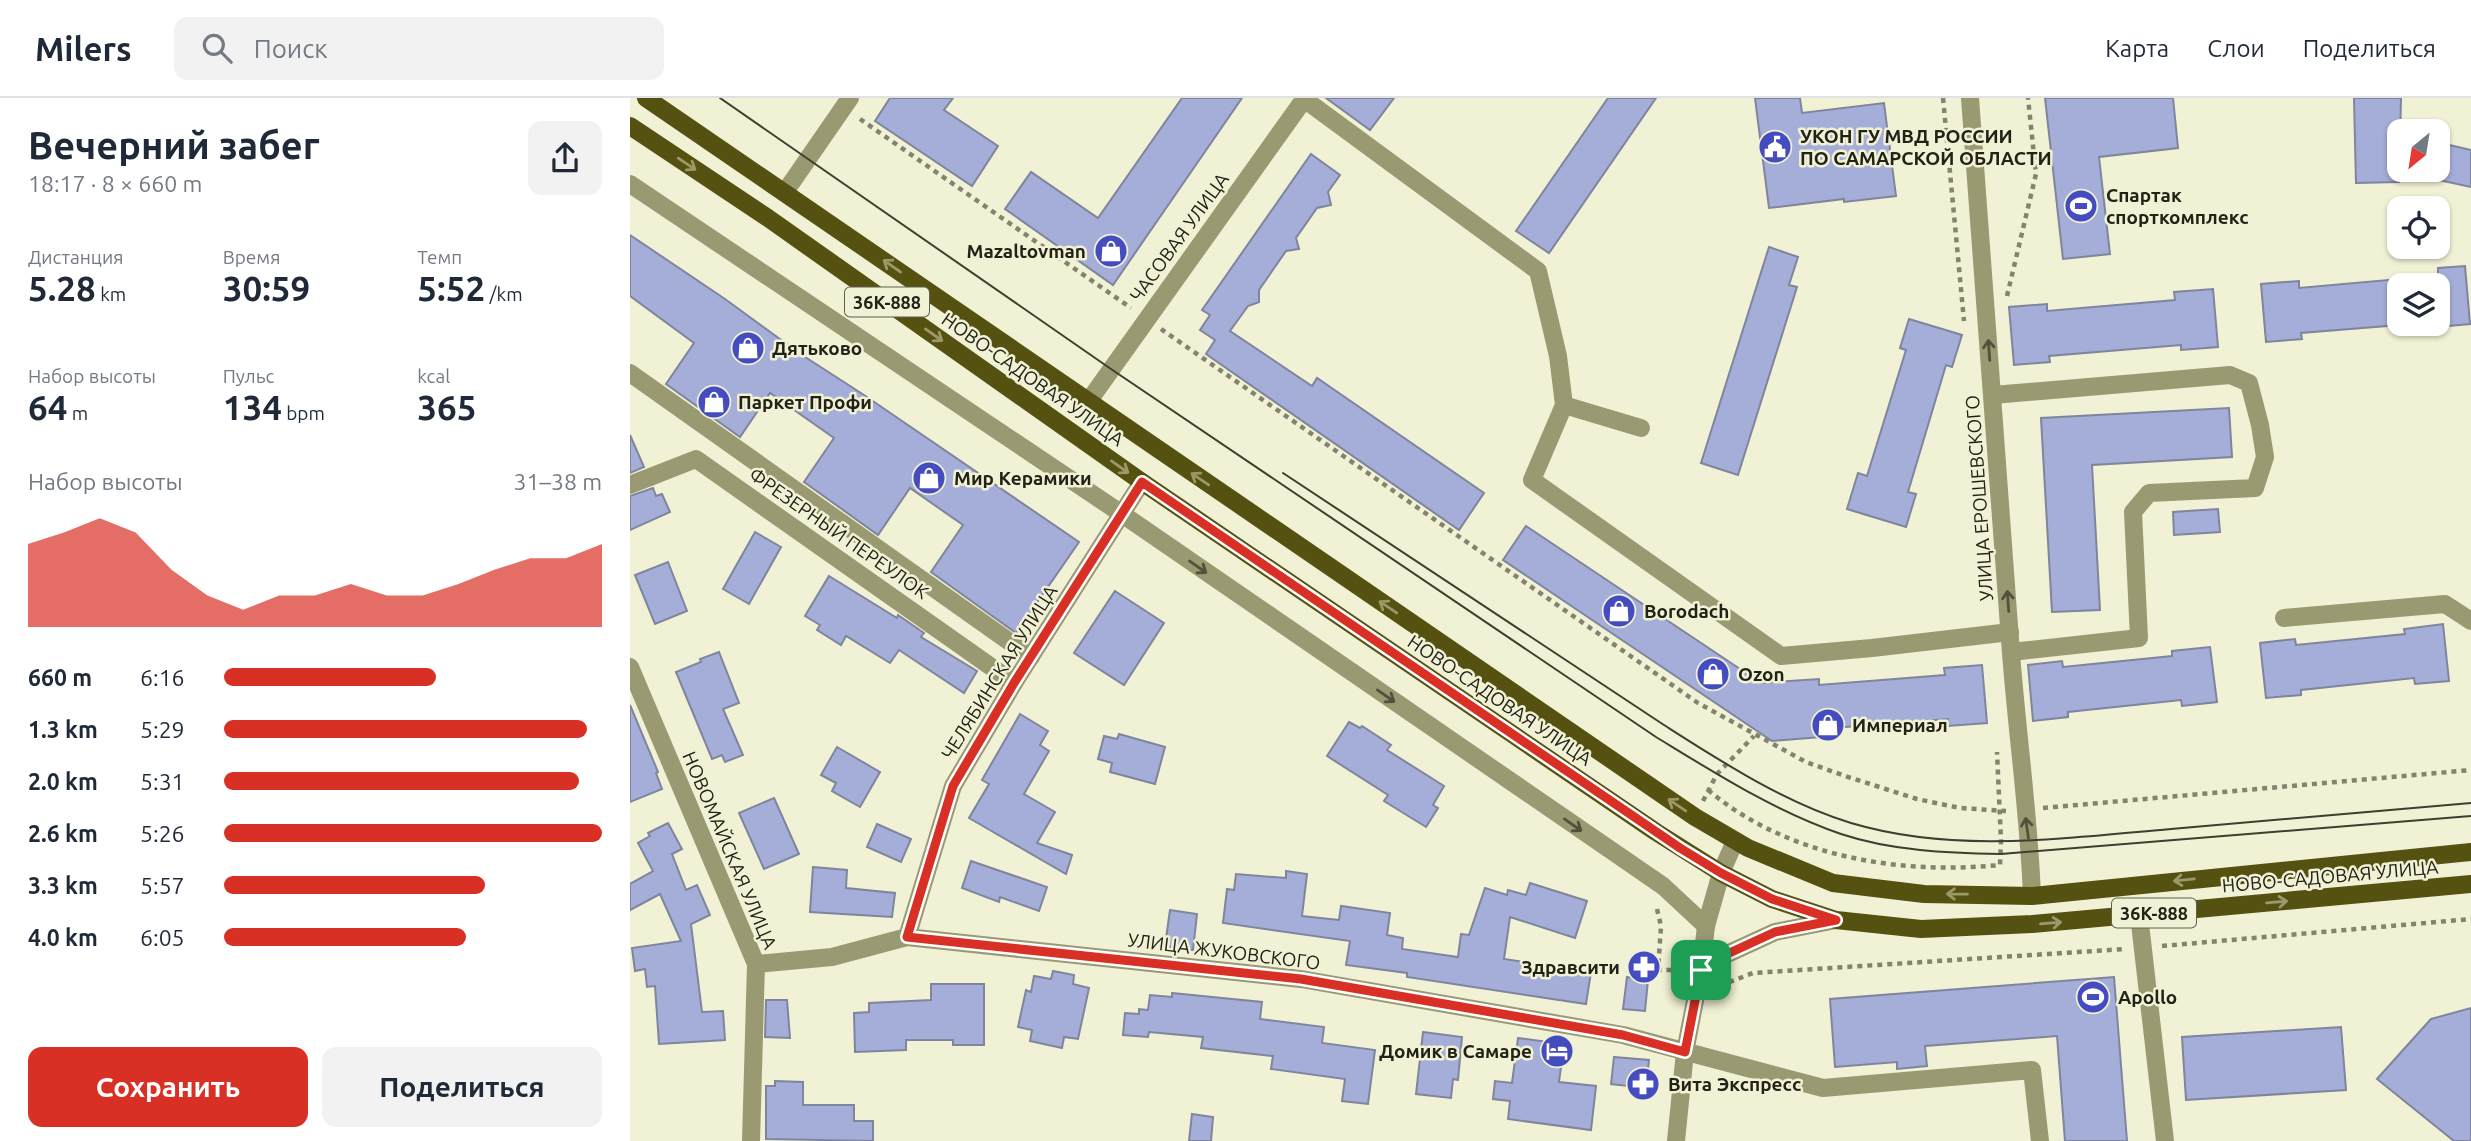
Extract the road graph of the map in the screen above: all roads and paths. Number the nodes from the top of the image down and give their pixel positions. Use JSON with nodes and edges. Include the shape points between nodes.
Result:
{"nodes":[{"id":1,"x":646,"y":98,"type":"edge"},
{"id":2,"x":850,"y":98,"type":"edge"},
{"id":3,"x":1305,"y":98,"type":"edge"},
{"id":4,"x":1943,"y":98,"type":"edge"},
{"id":5,"x":1970,"y":98,"type":"edge"},
{"id":6,"x":2028,"y":98,"type":"edge"},
{"id":7,"x":630,"y":126,"type":"edge"},
{"id":8,"x":630,"y":184,"type":"edge"},
{"id":9,"x":785,"y":192,"type":"junction"},
{"id":10,"x":2004,"y":308,"type":"dead end"},
{"id":11,"x":1965,"y":332,"type":"dead end"},
{"id":12,"x":630,"y":373,"type":"edge"},
{"id":13,"x":1993,"y":395,"type":"junction"},
{"id":14,"x":1088,"y":402,"type":"junction"},
{"id":15,"x":1564,"y":405,"type":"junction"},
{"id":16,"x":1641,"y":428,"type":"dead end"},
{"id":17,"x":1142,"y":482,"type":"junction"},
{"id":18,"x":630,"y":485,"type":"edge"},
{"id":19,"x":1122,"y":514,"type":"junction"},
{"id":20,"x":2284,"y":618,"type":"dead end"},
{"id":21,"x":2471,"y":621,"type":"edge"},
{"id":22,"x":2010,"y":632,"type":"junction"},
{"id":23,"x":2011,"y":652,"type":"junction"},
{"id":24,"x":1031,"y":657,"type":"junction"},
{"id":25,"x":630,"y":667,"type":"edge"},
{"id":26,"x":1014,"y":683,"type":"junction"},
{"id":27,"x":1997,"y":744,"type":"dead end"},
{"id":28,"x":1708,"y":790,"type":"dead end"},
{"id":29,"x":1735,"y":841,"type":"junction"},
{"id":30,"x":2471,"y":852,"type":"edge"},
{"id":31,"x":1721,"y":873,"type":"junction"},
{"id":32,"x":2471,"y":884,"type":"edge"},
{"id":33,"x":2032,"y":896,"type":"junction"},
{"id":34,"x":2139,"y":915,"type":"junction"},
{"id":35,"x":1836,"y":920,"type":"junction"},
{"id":36,"x":1706,"y":926,"type":"junction"},
{"id":37,"x":907,"y":937,"type":"junction"},
{"id":38,"x":756,"y":964,"type":"junction"},
{"id":39,"x":1701,"y":970,"type":"junction"},
{"id":40,"x":1685,"y":1052,"type":"junction"},
{"id":41,"x":751,"y":1141,"type":"edge"},
{"id":42,"x":1676,"y":1141,"type":"edge"},
{"id":43,"x":2040,"y":1141,"type":"edge"},
{"id":44,"x":2165,"y":1141,"type":"edge"}],
"edges":[{"from":1,"to":9,"type":"main road","name":"НОВО-САДОВАЯ УЛИЦА"},
{"from":2,"to":9,"type":"street"},
{"from":3,"to":14,"type":"street","name":"ЧАСОВАЯ УЛИЦА"},
{"from":3,"to":15,"type":"street","via":[[1538,271]]},
{"from":4,"to":11,"type":"path"},
{"from":13,"to":5,"type":"street","name":"УЛИЦА ЕРОШЕВСКОГО","one_way":true},
{"from":6,"to":10,"type":"path","via":[[2036,174]]},
{"from":7,"to":17,"type":"main road","name":"НОВО-САДОВАЯ УЛИЦА","number":"36К-888","one_way":true},
{"from":8,"to":19,"type":"street"},
{"from":14,"to":9,"type":"main road","name":"НОВО-САДОВАЯ УЛИЦА","one_way":true},
{"from":12,"to":24,"type":"street"},
{"from":22,"to":13,"type":"street","name":"УЛИЦА ЕРОШЕВСКОГО","one_way":true},
{"from":13,"to":23,"type":"street","via":[[2230,375],[2249,383],[2265,457],[2255,488],[2149,493],[2133,512],[2139,638]]},
{"from":29,"to":14,"type":"main road","name":"НОВО-САДОВАЯ УЛИЦА","one_way":true},
{"from":15,"to":16,"type":"street"},
{"from":15,"to":22,"type":"street","via":[[1532,480],[1781,656]]},
{"from":17,"to":19,"type":"street","name":"ЧЕЛЯБИНСКАЯ УЛИЦА"},
{"from":17,"to":31,"type":"main road","name":"НОВО-САДОВАЯ УЛИЦА","number":"36К-888"},
{"from":18,"to":26,"type":"street","name":"ФРЕЗЕРНЫЙ ПЕРЕУЛОК","via":[[696,458]]},
{"from":19,"to":24,"type":"street","name":"ЧЕЛЯБИНСКАЯ УЛИЦА"},
{"from":19,"to":36,"type":"street","one_way":true,"via":[[1662,886]]},
{"from":20,"to":21,"type":"street","via":[[2445,604]]},
{"from":22,"to":23,"type":"street","name":"УЛИЦА ЕРОШЕВСКОГО"},
{"from":33,"to":23,"type":"street","name":"УЛИЦА ЕРОШЕВСКОГО","one_way":true},
{"from":24,"to":26,"type":"street","name":"ЧЕЛЯБИНСКАЯ УЛИЦА"},
{"from":25,"to":38,"type":"street","name":"НОВОМАЙСКАЯ УЛИЦА"},
{"from":26,"to":37,"type":"street","name":"ЧЕЛЯБИНСКАЯ УЛИЦА","via":[[953,786]]},
{"from":27,"to":28,"type":"path","via":[[2000,865],[1935,868],[1861,861],[1787,837]]},
{"from":29,"to":31,"type":"street"},
{"from":33,"to":29,"type":"main road","name":"НОВО-САДОВАЯ УЛИЦА","one_way":true,"via":[[1924,894],[1833,883]]},
{"from":30,"to":33,"type":"main road","name":"НОВО-САДОВАЯ УЛИЦА","one_way":true},
{"from":31,"to":35,"type":"main road","name":"НОВО-САДОВАЯ УЛИЦА","number":"36К-888","via":[[1772,899]]},
{"from":31,"to":36,"type":"street"},
{"from":34,"to":32,"type":"main road","name":"НОВО-САДОВАЯ УЛИЦА","number":"36К-888","one_way":true},
{"from":35,"to":34,"type":"main road","name":"НОВО-САДОВАЯ УЛИЦА","number":"36К-888","one_way":true,"via":[[1921,929]]},
{"from":34,"to":44,"type":"street"},
{"from":35,"to":39,"type":"street","via":[[1775,932]]},
{"from":36,"to":39,"type":"street"},
{"from":37,"to":38,"type":"street","name":"УЛИЦА ЖУКОВСКОГО","via":[[832,957]]},
{"from":37,"to":40,"type":"street","name":"УЛИЦА ЖУКОВСКОГО","via":[[1301,979],[1623,1035]]},
{"from":38,"to":41,"type":"street","name":"НОВОМАЙСКАЯ УЛИЦА"},
{"from":39,"to":40,"type":"street"},
{"from":40,"to":42,"type":"street"},
{"from":40,"to":43,"type":"street","name":"УЛИЦА ЖУКОВСКОГО","via":[[1823,1088],[2032,1070]]}]}
